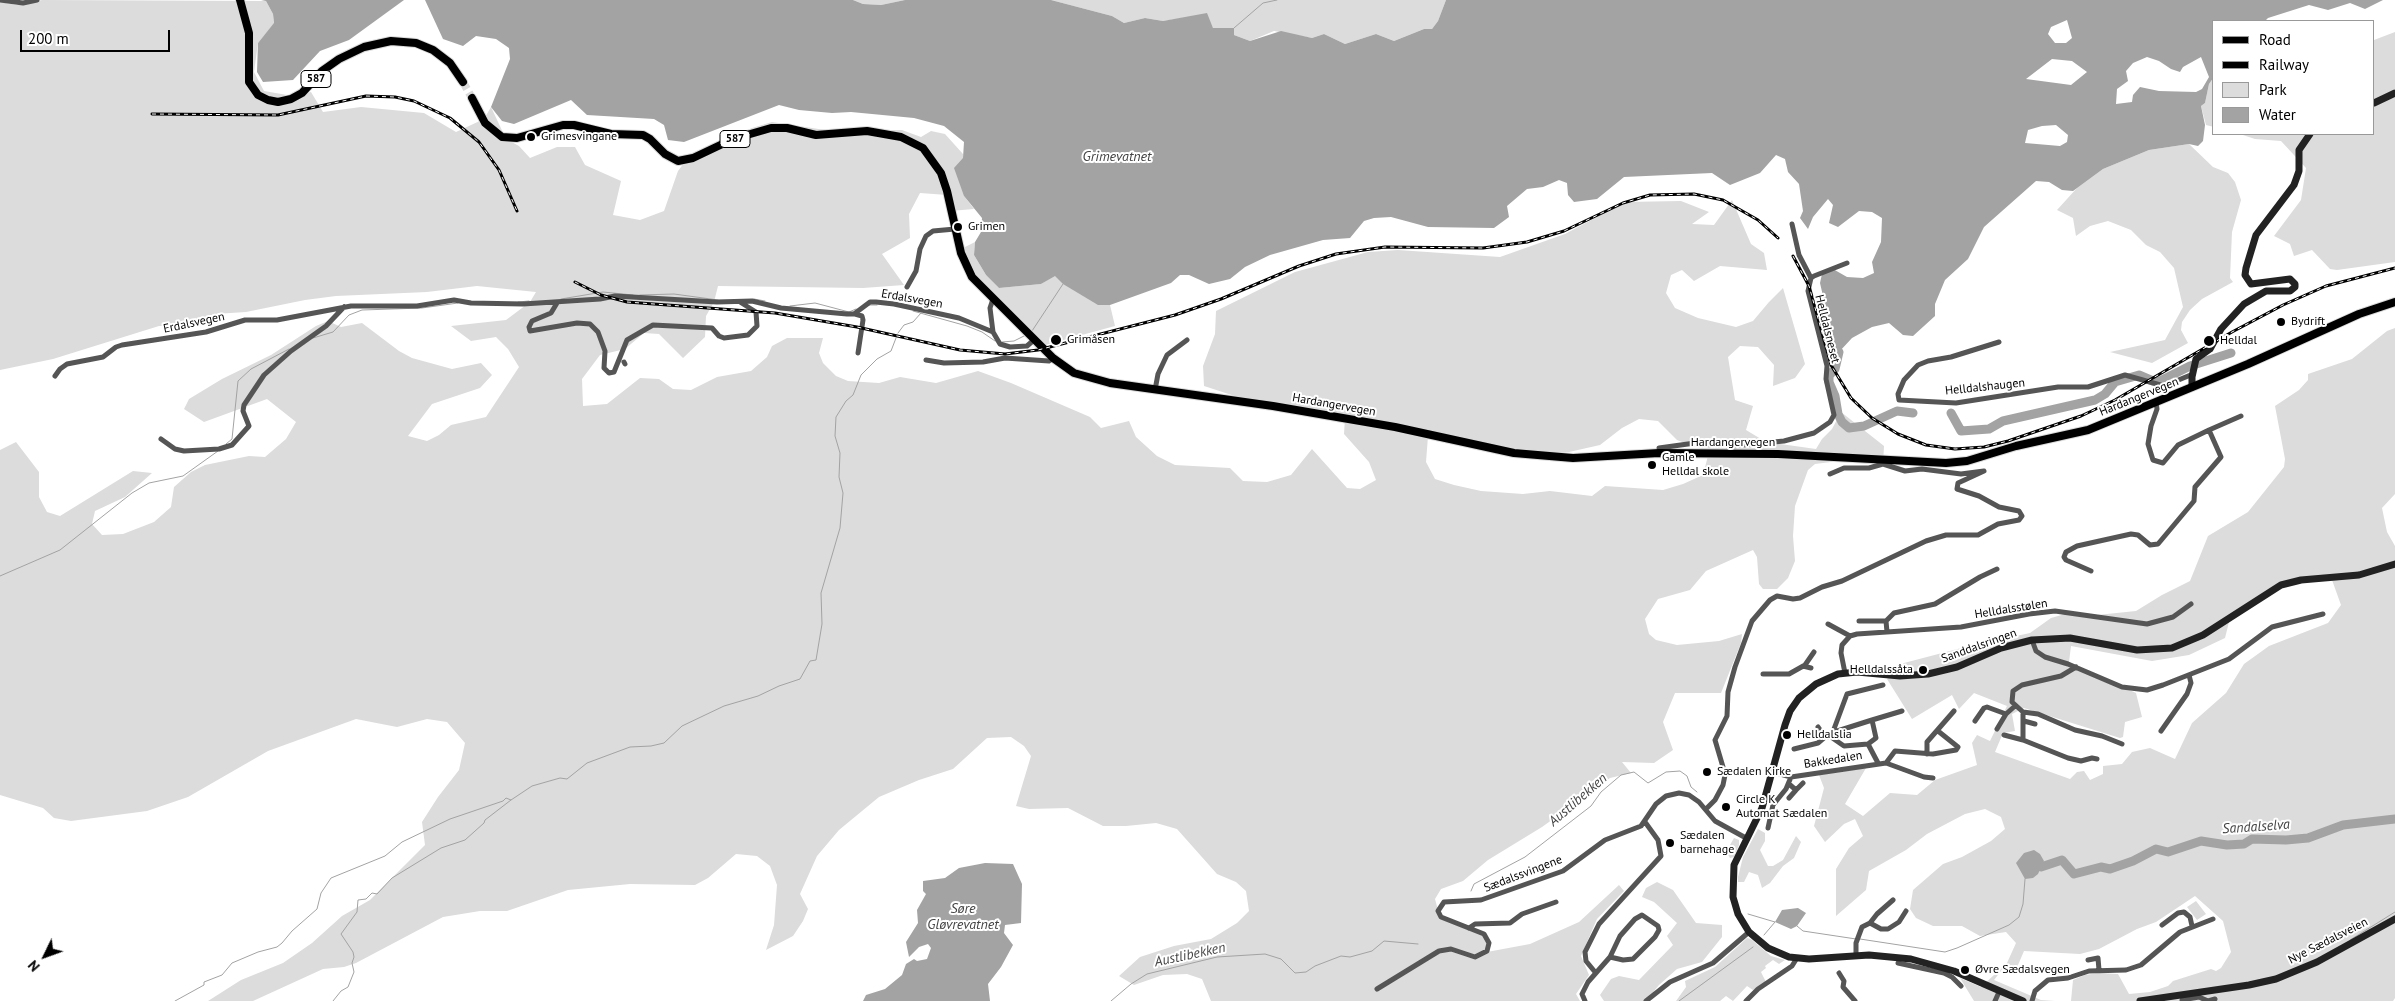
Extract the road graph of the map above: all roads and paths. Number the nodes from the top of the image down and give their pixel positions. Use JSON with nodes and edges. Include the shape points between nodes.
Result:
{"nodes":[{"id":1,"x":0,"y":0,"type":"edge"},
{"id":2,"x":37,"y":0,"type":"edge"},
{"id":3,"x":240,"y":0,"type":"edge"},
{"id":4,"x":463,"y":82,"type":"tunnel mouth"},
{"id":5,"x":2395,"y":93,"type":"edge"},
{"id":6,"x":472,"y":98,"type":"tunnel mouth"},
{"id":7,"x":2375,"y":103,"type":"edge"},
{"id":8,"x":2309,"y":135,"type":"edge"},
{"id":9,"x":1792,"y":224,"type":"dead end"},
{"id":10,"x":955,"y":229,"type":"junction"},
{"id":11,"x":1847,"y":263,"type":"dead end"},
{"id":12,"x":1812,"y":278,"type":"junction"},
{"id":13,"x":907,"y":287,"type":"dead end"},
{"id":14,"x":993,"y":299,"type":"junction"},
{"id":15,"x":740,"y":302,"type":"junction"},
{"id":16,"x":2395,"y":302,"type":"edge"},
{"id":17,"x":556,"y":303,"type":"junction"},
{"id":18,"x":344,"y":307,"type":"junction"},
{"id":19,"x":854,"y":314,"type":"junction"},
{"id":20,"x":1031,"y":334,"type":"junction"},
{"id":21,"x":995,"y":337,"type":"junction"},
{"id":22,"x":1187,"y":340,"type":"dead end"},
{"id":23,"x":1999,"y":342,"type":"dead end"},
{"id":24,"x":858,"y":352,"type":"dead end"},
{"id":25,"x":1053,"y":358,"type":"junction"},
{"id":26,"x":926,"y":360,"type":"dead end"},
{"id":27,"x":2194,"y":369,"type":"junction"},
{"id":28,"x":56,"y":376,"type":"dead end"},
{"id":29,"x":2200,"y":384,"type":"junction"},
{"id":30,"x":2192,"y":387,"type":"junction"},
{"id":31,"x":1155,"y":390,"type":"junction"},
{"id":32,"x":2156,"y":402,"type":"junction"},
{"id":33,"x":2241,"y":416,"type":"dead end"},
{"id":34,"x":2209,"y":430,"type":"junction"},
{"id":35,"x":161,"y":439,"type":"dead end"},
{"id":36,"x":1695,"y":443,"type":"junction"},
{"id":37,"x":1660,"y":448,"type":"dead end"},
{"id":38,"x":1695,"y":454,"type":"junction"},
{"id":39,"x":1946,"y":463,"type":"junction"},
{"id":40,"x":1945,"y":473,"type":"junction"},
{"id":41,"x":1830,"y":474,"type":"dead end"},
{"id":42,"x":2395,"y":564,"type":"edge"},
{"id":43,"x":1997,"y":569,"type":"dead end"},
{"id":44,"x":2091,"y":570,"type":"dead end"},
{"id":45,"x":2191,"y":604,"type":"dead end"},
{"id":46,"x":2323,"y":614,"type":"dead end"},
{"id":47,"x":1859,"y":621,"type":"dead end"},
{"id":48,"x":1886,"y":621,"type":"junction"},
{"id":49,"x":1828,"y":624,"type":"dead end"},
{"id":50,"x":1888,"y":632,"type":"junction"},
{"id":51,"x":1850,"y":636,"type":"junction"},
{"id":52,"x":2032,"y":640,"type":"junction"},
{"id":53,"x":1814,"y":652,"type":"dead end"},
{"id":54,"x":1803,"y":666,"type":"junction"},
{"id":55,"x":2076,"y":667,"type":"junction"},
{"id":56,"x":1811,"y":668,"type":"dead end"},
{"id":57,"x":1845,"y":673,"type":"junction"},
{"id":58,"x":1763,"y":674,"type":"dead end"},
{"id":59,"x":2189,"y":675,"type":"junction"},
{"id":60,"x":1883,"y":685,"type":"dead end"},
{"id":61,"x":2015,"y":706,"type":"junction"},
{"id":62,"x":1902,"y":711,"type":"dead end"},
{"id":63,"x":1954,"y":711,"type":"dead end"},
{"id":64,"x":2023,"y":712,"type":"junction"},
{"id":65,"x":2006,"y":714,"type":"junction"},
{"id":66,"x":1872,"y":720,"type":"junction"},
{"id":67,"x":1975,"y":721,"type":"dead end"},
{"id":68,"x":2024,"y":721,"type":"junction"},
{"id":69,"x":2035,"y":724,"type":"dead end"},
{"id":70,"x":1818,"y":727,"type":"dead end"},
{"id":71,"x":1997,"y":729,"type":"dead end"},
{"id":72,"x":1938,"y":731,"type":"junction"},
{"id":73,"x":2162,"y":731,"type":"dead end"},
{"id":74,"x":2004,"y":735,"type":"dead end"},
{"id":75,"x":1829,"y":736,"type":"junction"},
{"id":76,"x":2023,"y":740,"type":"junction"},
{"id":77,"x":1868,"y":744,"type":"junction"},
{"id":78,"x":2122,"y":744,"type":"dead end"},
{"id":79,"x":1794,"y":749,"type":"dead end"},
{"id":80,"x":1927,"y":754,"type":"junction"},
{"id":81,"x":2097,"y":759,"type":"dead end"},
{"id":82,"x":1878,"y":763,"type":"junction"},
{"id":83,"x":1886,"y":763,"type":"junction"},
{"id":84,"x":1773,"y":772,"type":"junction"},
{"id":85,"x":1791,"y":777,"type":"junction"},
{"id":86,"x":1933,"y":778,"type":"dead end"},
{"id":87,"x":1803,"y":783,"type":"dead end"},
{"id":88,"x":1789,"y":784,"type":"junction"},
{"id":89,"x":1796,"y":790,"type":"junction"},
{"id":90,"x":1789,"y":798,"type":"dead end"},
{"id":91,"x":1706,"y":809,"type":"junction"},
{"id":92,"x":1645,"y":822,"type":"junction"},
{"id":93,"x":1768,"y":828,"type":"dead end"},
{"id":94,"x":1746,"y":838,"type":"junction"},
{"id":95,"x":1893,"y":900,"type":"dead end"},
{"id":96,"x":1556,"y":902,"type":"dead end"},
{"id":97,"x":1906,"y":911,"type":"dead end"},
{"id":98,"x":2213,"y":919,"type":"dead end"},
{"id":99,"x":2395,"y":919,"type":"edge"},
{"id":100,"x":1870,"y":923,"type":"junction"},
{"id":101,"x":2162,"y":925,"type":"dead end"},
{"id":102,"x":2192,"y":926,"type":"junction"},
{"id":103,"x":1469,"y":928,"type":"junction"},
{"id":104,"x":1749,"y":932,"type":"junction"},
{"id":105,"x":1856,"y":956,"type":"junction"},
{"id":106,"x":1610,"y":957,"type":"junction"},
{"id":107,"x":1797,"y":958,"type":"junction"},
{"id":108,"x":2088,"y":960,"type":"dead end"},
{"id":109,"x":1898,"y":963,"type":"dead end"},
{"id":110,"x":2099,"y":970,"type":"junction"},
{"id":111,"x":1595,"y":972,"type":"junction"},
{"id":112,"x":1839,"y":973,"type":"dead end"},
{"id":113,"x":1961,"y":986,"type":"dead end"},
{"id":114,"x":1377,"y":989,"type":"dead end"},
{"id":115,"x":1999,"y":992,"type":"junction"},
{"id":116,"x":2182,"y":999,"type":"edge"},
{"id":117,"x":2216,"y":1000,"type":"dead end"},
{"id":118,"x":1585,"y":1001,"type":"edge"},
{"id":119,"x":1646,"y":1001,"type":"edge"},
{"id":120,"x":1746,"y":1001,"type":"edge"},
{"id":121,"x":1855,"y":1001,"type":"edge"},
{"id":122,"x":1995,"y":1001,"type":"edge"},
{"id":123,"x":2023,"y":1001,"type":"edge"},
{"id":124,"x":2032,"y":1001,"type":"edge"},
{"id":125,"x":2140,"y":1001,"type":"edge"}],
"edges":[{"from":1,"to":2,"type":"street","via":[[23,3]]},
{"from":3,"to":4,"type":"main road","number":"587","via":[[249,33],[249,82],[258,95],[268,100],[291,99],[339,59],[364,47],[392,41],[408,41],[433,50],[454,67]]},
{"from":5,"to":7,"type":"main road"},
{"from":6,"to":10,"type":"main road","name":"Hardangervegen","number":"587","via":[[485,123],[502,137],[517,138],[574,125],[611,134],[643,135],[678,161],[771,128],[826,135],[867,131],[892,134],[923,148],[937,165],[947,191]]},
{"from":8,"to":27,"type":"main road","via":[[2299,150],[2299,172],[2294,185],[2256,235],[2245,275],[2251,284],[2290,280],[2296,284],[2295,287],[2290,291],[2266,291],[2248,300],[2221,329]]},
{"from":9,"to":12,"type":"street","name":"Helldalsneset","via":[[1799,255]]},
{"from":10,"to":13,"type":"street","via":[[933,231],[926,236],[916,271]]},
{"from":10,"to":14,"type":"main road","name":"Hardangervegen","number":"587","via":[[968,270]]},
{"from":11,"to":12,"type":"street","name":"Helldalsneset"},
{"from":12,"to":36,"type":"street","name":"Helldalsneset","via":[[1808,294],[1827,366],[1832,420],[1814,433],[1784,441],[1732,446]]},
{"from":14,"to":20,"type":"main road","name":"Hardangervegen","number":"587"},
{"from":14,"to":21,"type":"street","via":[[990,308]]},
{"from":15,"to":17,"type":"street","name":"Erdalsvegen","via":[[615,296]]},
{"from":15,"to":17,"type":"street","via":[[756,312],[757,326],[748,335],[721,338],[712,328],[656,324],[627,340],[614,372],[609,373],[604,368],[605,351],[598,332],[590,324],[530,331],[532,321],[551,313]]},
{"from":15,"to":19,"type":"street","name":"Erdalsvegen"},
{"from":16,"to":29,"type":"main road","name":"Hardangervegen","number":"587","via":[[2359,314]]},
{"from":17,"to":18,"type":"street","name":"Erdalsvegen","via":[[454,300],[417,306]]},
{"from":18,"to":28,"type":"street","name":"Erdalsvegen","via":[[277,320],[245,320],[206,332],[122,345],[103,357],[67,364]]},
{"from":18,"to":35,"type":"street","via":[[326,326],[264,375],[244,405],[249,426],[232,444],[219,449],[184,451]]},
{"from":19,"to":21,"type":"street","name":"Erdalsvegen","via":[[870,302],[894,304],[959,318]]},
{"from":19,"to":24,"type":"street","via":[[862,316],[863,320]]},
{"from":20,"to":21,"type":"street","name":"Erdalsvegen","via":[[1027,346],[1010,348]]},
{"from":20,"to":25,"type":"main road","name":"Hardangervegen","number":"587"},
{"from":22,"to":31,"type":"street","via":[[1167,355]]},
{"from":23,"to":27,"type":"street","name":"Helldalshaugen","via":[[1918,365],[1904,380],[1899,400],[1956,403],[2058,387],[2088,387],[2114,378],[2135,377],[2164,386]]},
{"from":25,"to":26,"type":"street","via":[[1049,361],[1006,358],[944,363]]},
{"from":25,"to":31,"type":"main road","name":"Hardangervegen","number":"587","via":[[1061,366],[1085,377]]},
{"from":27,"to":29,"type":"main road"},
{"from":27,"to":30,"type":"main road"},
{"from":29,"to":30,"type":"main road","name":"Hardangervegen","number":"587"},
{"from":30,"to":32,"type":"main road","name":"Hardangervegen","number":"587"},
{"from":31,"to":38,"type":"main road","name":"Hardangervegen","number":"587","via":[[1342,418],[1514,453],[1573,458]]},
{"from":32,"to":34,"type":"street","via":[[2148,444],[2150,455],[2158,463],[2163,463],[2178,445]]},
{"from":32,"to":39,"type":"main road","name":"Hardangervegen","number":"587","via":[[2069,435],[1967,461]]},
{"from":33,"to":34,"type":"street"},
{"from":34,"to":44,"type":"street","via":[[2221,456],[2195,487],[2194,501],[2154,546],[2131,534],[2077,546],[2066,552],[2066,560]]},
{"from":36,"to":37,"type":"street","name":"Helldalsneset"},
{"from":36,"to":38,"type":"street"},
{"from":38,"to":39,"type":"main road","name":"Hardangervegen","number":"587","via":[[1841,456]]},
{"from":39,"to":40,"type":"street"},
{"from":40,"to":41,"type":"street","via":[[1905,471],[1883,464],[1869,468],[1844,468]]},
{"from":40,"to":91,"type":"street","via":[[1984,471],[1960,482],[1957,489],[1999,507],[2019,511],[2021,518],[1998,524],[1978,535],[1946,535],[1926,541],[1800,598],[1777,596],[1770,600],[1752,621],[1736,667],[1728,695],[1727,716],[1715,740],[1724,780],[1715,800]]},
{"from":42,"to":52,"type":"main road","name":"Sanddalsringen","via":[[2359,575],[2281,585],[2203,635],[2172,648],[2137,650],[2070,638]]},
{"from":43,"to":48,"type":"street","via":[[1935,604],[1898,612]]},
{"from":45,"to":50,"type":"street","name":"Helldalsstølen","via":[[2173,617],[2147,624],[2055,611],[1961,627]]},
{"from":46,"to":59,"type":"street","via":[[2272,627],[2229,659]]},
{"from":47,"to":48,"type":"street"},
{"from":48,"to":50,"type":"street"},
{"from":49,"to":51,"type":"street"},
{"from":50,"to":51,"type":"street","name":"Helldalsstølen"},
{"from":51,"to":57,"type":"street","via":[[1842,645]]},
{"from":52,"to":55,"type":"street","via":[[2040,654]]},
{"from":52,"to":57,"type":"main road","name":"Sanddalsringen","via":[[1937,672],[1908,676]]},
{"from":53,"to":54,"type":"street"},
{"from":54,"to":56,"type":"street"},
{"from":54,"to":58,"type":"street","via":[[1785,675]]},
{"from":55,"to":59,"type":"street","via":[[2135,690],[2156,687]]},
{"from":55,"to":61,"type":"street","via":[[2060,676],[2017,688],[2011,696]]},
{"from":57,"to":84,"type":"main road","name":"Sanddalsringen","via":[[1816,684],[1795,704],[1785,725]]},
{"from":59,"to":73,"type":"street","via":[[2191,683],[2187,694]]},
{"from":60,"to":75,"type":"street","via":[[1847,694]]},
{"from":61,"to":64,"type":"street"},
{"from":61,"to":65,"type":"street"},
{"from":62,"to":66,"type":"street","name":"Bakkedalen"},
{"from":63,"to":72,"type":"street"},
{"from":64,"to":68,"type":"street"},
{"from":64,"to":78,"type":"street","via":[[2038,714],[2075,730]]},
{"from":65,"to":67,"type":"street","via":[[1987,707]]},
{"from":65,"to":71,"type":"street"},
{"from":66,"to":75,"type":"street","name":"Bakkedalen"},
{"from":66,"to":77,"type":"street","name":"Bakkedalen","via":[[1876,738]]},
{"from":68,"to":69,"type":"street"},
{"from":68,"to":76,"type":"street"},
{"from":70,"to":75,"type":"street","name":"Bakkedalen"},
{"from":72,"to":80,"type":"street","via":[[1927,742]]},
{"from":72,"to":80,"type":"street","via":[[1958,747],[1944,753]]},
{"from":74,"to":76,"type":"street"},
{"from":75,"to":77,"type":"street","name":"Bakkedalen","via":[[1844,746]]},
{"from":75,"to":79,"type":"street","name":"Bakkedalen","via":[[1818,743]]},
{"from":76,"to":81,"type":"street","via":[[2081,762]]},
{"from":77,"to":82,"type":"street","name":"Bakkedalen"},
{"from":80,"to":83,"type":"street","via":[[1895,751]]},
{"from":82,"to":83,"type":"street","name":"Bakkedalen"},
{"from":82,"to":85,"type":"street","name":"Bakkedalen"},
{"from":83,"to":86,"type":"street","name":"Bakkedalen"},
{"from":84,"to":85,"type":"street","name":"Bakkedalen"},
{"from":84,"to":94,"type":"main road","name":"Sanddalsringen","via":[[1762,808]]},
{"from":85,"to":88,"type":"street","name":"Bakkedalen"},
{"from":87,"to":89,"type":"street"},
{"from":88,"to":89,"type":"street"},
{"from":88,"to":93,"type":"street","name":"Bakkedalen","via":[[1773,805]]},
{"from":89,"to":90,"type":"street"},
{"from":91,"to":92,"type":"street","name":"Sædalssvingene","via":[[1689,795],[1674,794],[1656,804]]},
{"from":91,"to":94,"type":"street","name":"Sædalssvingene","via":[[1715,821]]},
{"from":92,"to":103,"type":"street","name":"Sædalssvingene","via":[[1634,830],[1605,840],[1563,871],[1481,900],[1447,901],[1439,907],[1441,917]]},
{"from":92,"to":111,"type":"street","via":[[1658,840],[1661,856],[1599,924],[1585,952],[1586,960]]},
{"from":94,"to":104,"type":"main road","via":[[1734,865],[1732,888],[1738,914]]},
{"from":95,"to":100,"type":"street"},
{"from":96,"to":103,"type":"street","via":[[1522,914],[1510,923],[1475,924]]},
{"from":97,"to":100,"type":"street","via":[[1899,922],[1888,929]]},
{"from":98,"to":102,"type":"street"},
{"from":99,"to":116,"type":"main road","name":"Nye Sædalsveien","via":[[2288,975]]},
{"from":100,"to":105,"type":"street","via":[[1862,927]]},
{"from":101,"to":102,"type":"street","via":[[2184,912],[2190,917]]},
{"from":102,"to":110,"type":"street","via":[[2173,937],[2141,965],[2126,970]]},
{"from":103,"to":114,"type":"street","name":"Sædalssvingene","via":[[1488,939],[1489,947],[1484,954],[1475,956],[1451,949],[1439,951]]},
{"from":104,"to":107,"type":"main road","via":[[1776,953]]},
{"from":104,"to":119,"type":"street","via":[[1718,960],[1670,982]]},
{"from":105,"to":107,"type":"main road"},
{"from":105,"to":115,"type":"main road","via":[[1899,957],[1922,962],[1954,971]]},
{"from":106,"to":106,"type":"street","via":[[1633,959],[1656,938],[1658,926],[1645,916],[1639,916],[1620,936]]},
{"from":106,"to":111,"type":"street"},
{"from":107,"to":120,"type":"street","via":[[1792,966]]},
{"from":108,"to":110,"type":"street","via":[[2098,958]]},
{"from":109,"to":113,"type":"street","via":[[1944,973]]},
{"from":110,"to":124,"type":"street","via":[[2048,980],[2035,991]]},
{"from":111,"to":118,"type":"street","via":[[1583,991]]},
{"from":112,"to":121,"type":"street","via":[[1844,981],[1843,987]]},
{"from":115,"to":122,"type":"street"},
{"from":115,"to":123,"type":"main road"},
{"from":116,"to":117,"type":"street","name":"Nye Sædalsveien"},
{"from":116,"to":125,"type":"main road","name":"Nye Sædalsveien"}]}
